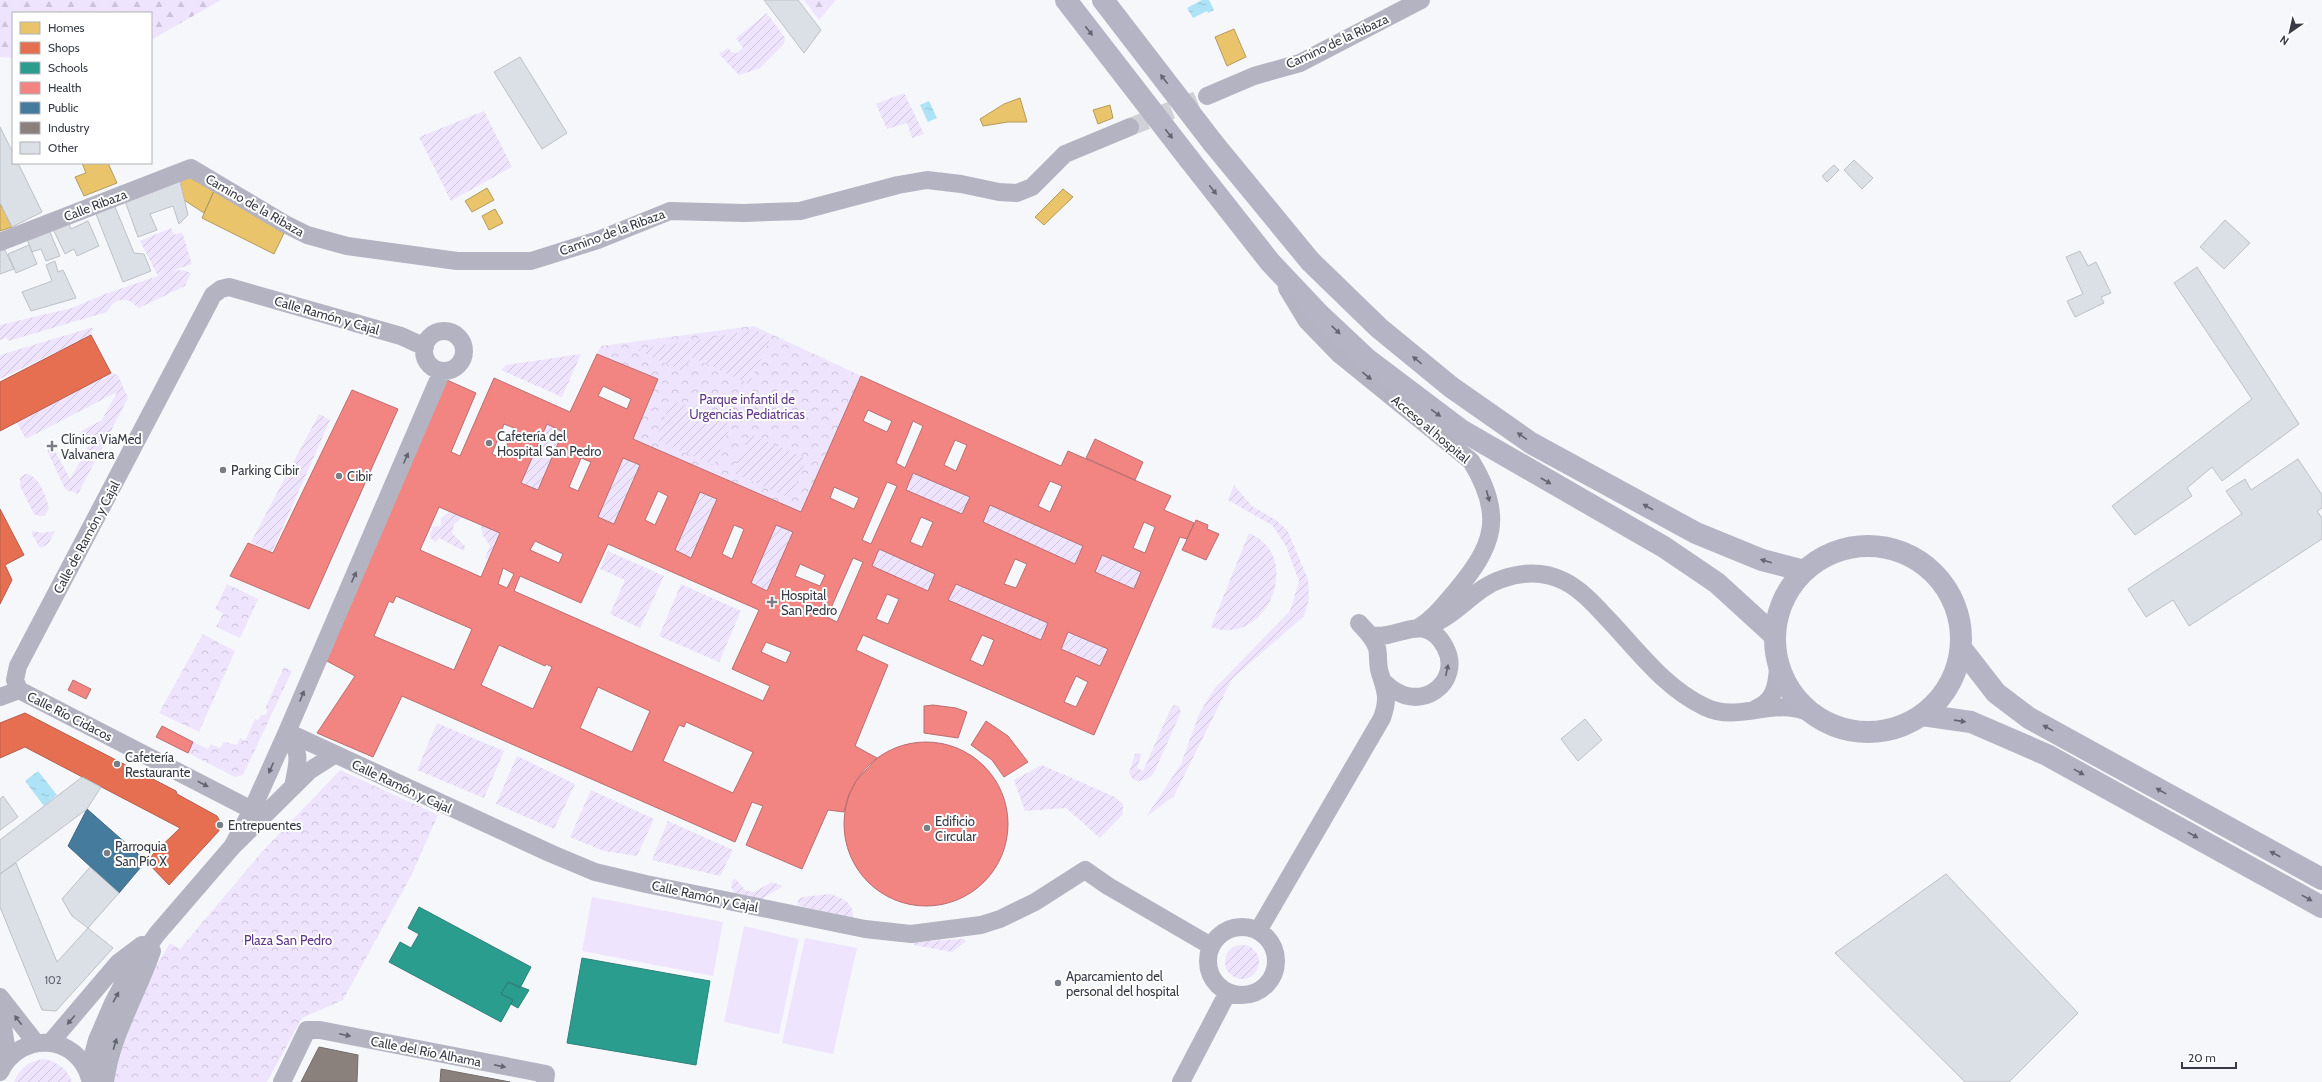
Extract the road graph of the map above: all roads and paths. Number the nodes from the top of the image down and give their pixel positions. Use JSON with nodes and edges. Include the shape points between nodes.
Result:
{"nodes":[{"id":1,"x":1066,"y":0,"type":"edge"},
{"id":2,"x":1103,"y":0,"type":"edge"},
{"id":3,"x":1421,"y":0,"type":"edge"},
{"id":4,"x":1207,"y":96,"type":"tunnel mouth"},
{"id":5,"x":1128,"y":128,"type":"tunnel mouth"},
{"id":6,"x":191,"y":168,"type":"joint"},
{"id":7,"x":0,"y":242,"type":"edge"},
{"id":8,"x":1270,"y":262,"type":"junction"},
{"id":9,"x":229,"y":287,"type":"joint"},
{"id":10,"x":425,"y":347,"type":"junction"},
{"id":11,"x":442,"y":371,"type":"junction"},
{"id":12,"x":1804,"y":571,"type":"junction"},
{"id":13,"x":1448,"y":616,"type":"junction"},
{"id":14,"x":1418,"y":628,"type":"junction"},
{"id":15,"x":1395,"y":633,"type":"junction"},
{"id":16,"x":1775,"y":636,"type":"junction"},
{"id":17,"x":1445,"y":648,"type":"junction"},
{"id":18,"x":1961,"y":648,"type":"junction"},
{"id":19,"x":1378,"y":661,"type":"junction"},
{"id":20,"x":1778,"y":667,"type":"junction"},
{"id":21,"x":1385,"y":683,"type":"junction"},
{"id":22,"x":19,"y":690,"type":"junction"},
{"id":23,"x":1410,"y":697,"type":"junction"},
{"id":24,"x":0,"y":698,"type":"edge"},
{"id":25,"x":1747,"y":711,"type":"junction"},
{"id":26,"x":1812,"y":714,"type":"junction"},
{"id":27,"x":1922,"y":715,"type":"junction"},
{"id":28,"x":1382,"y":718,"type":"junction"},
{"id":29,"x":287,"y":732,"type":"junction"},
{"id":30,"x":334,"y":755,"type":"junction"},
{"id":31,"x":293,"y":787,"type":"junction"},
{"id":32,"x":252,"y":810,"type":"junction"},
{"id":33,"x":272,"y":810,"type":"junction"},
{"id":34,"x":232,"y":847,"type":"junction"},
{"id":35,"x":2322,"y":879,"type":"edge"},
{"id":36,"x":2322,"y":906,"type":"edge"},
{"id":37,"x":1258,"y":931,"type":"junction"},
{"id":38,"x":157,"y":934,"type":"junction"},
{"id":39,"x":1211,"y":946,"type":"junction"},
{"id":40,"x":1228,"y":992,"type":"junction"},
{"id":41,"x":0,"y":997,"type":"edge"},
{"id":42,"x":0,"y":1007,"type":"edge"},
{"id":43,"x":43,"y":1043,"type":"junction"},
{"id":44,"x":3,"y":1065,"type":"edge"},
{"id":45,"x":89,"y":1077,"type":"edge"},
{"id":46,"x":546,"y":1078,"type":"edge"},
{"id":47,"x":105,"y":1082,"type":"edge"},
{"id":48,"x":282,"y":1082,"type":"edge"},
{"id":49,"x":1181,"y":1082,"type":"edge"}],
"edges":[{"from":1,"to":8,"type":"main road","one_way":true,"bridge":true},
{"from":12,"to":2,"type":"main road","one_way":true,"bridge":true,"via":[[1762,560],[1696,533],[1531,443],[1450,387],[1378,328],[1310,261],[1213,144]]},
{"from":3,"to":4,"type":"street","name":"Camino de la Ribaza","via":[[1300,62],[1254,76]]},
{"from":5,"to":6,"type":"street","name":"Camino de la Ribaza","via":[[1065,154],[1032,187],[1017,193],[927,180],[898,185],[800,211],[670,211],[598,240],[531,261],[457,261],[347,246],[307,235],[290,227]]},
{"from":6,"to":7,"type":"street","name":"Calle Ribaza"},
{"from":8,"to":14,"type":"street","name":"Acceso al hospital","one_way":true,"via":[[1307,321],[1339,354],[1471,462],[1484,484],[1490,501],[1491,518],[1483,556],[1437,613]]},
{"from":8,"to":16,"type":"main road","one_way":true,"via":[[1367,359],[1416,399],[1499,454],[1669,551],[1717,583]]},
{"from":9,"to":10,"type":"street","name":"Calle Ramón y Cajal","via":[[401,336]]},
{"from":9,"to":22,"type":"street","name":"Calle de Ramón y Cajal","via":[[213,295],[18,666],[15,680]]},
{"from":10,"to":11,"type":"street","via":[[424,354],[430,365]]},
{"from":10,"to":11,"type":"street","via":[[431,336],[442,331],[459,337],[464,348],[462,360],[454,368]]},
{"from":29,"to":11,"type":"street","one_way":true,"via":[[434,395]]},
{"from":12,"to":16,"type":"main road","via":[[1788,590],[1780,607]]},
{"from":12,"to":18,"type":"main road","via":[[1824,556],[1848,548],[1873,546],[1897,551],[1920,562],[1938,578],[1952,600],[1960,623]]},
{"from":13,"to":14,"type":"street"},
{"from":13,"to":17,"type":"street","via":[[1443,627]]},
{"from":13,"to":25,"type":"street","via":[[1476,593],[1500,579],[1529,573],[1551,576],[1574,587],[1597,607],[1663,678],[1690,699],[1722,712]]},
{"from":14,"to":15,"type":"street","via":[[1406,628]]},
{"from":14,"to":17,"type":"street","via":[[1439,638]]},
{"from":15,"to":19,"type":"street","via":[[1384,645]]},
{"from":15,"to":19,"type":"street","via":[[1380,638],[1365,629],[1377,649]]},
{"from":16,"to":20,"type":"main road"},
{"from":23,"to":17,"type":"street","one_way":true,"via":[[1426,696],[1444,681],[1448,670]]},
{"from":18,"to":27,"type":"main road","via":[[1957,668],[1949,686],[1937,702]]},
{"from":35,"to":18,"type":"main road","one_way":true,"via":[[2029,718],[1996,693]]},
{"from":19,"to":21,"type":"street"},
{"from":20,"to":25,"type":"street","via":[[1777,684],[1772,696],[1766,704]]},
{"from":20,"to":26,"type":"main road","via":[[1791,693]]},
{"from":21,"to":23,"type":"street","via":[[1393,691]]},
{"from":21,"to":28,"type":"street","via":[[1387,696]]},
{"from":22,"to":24,"type":"street"},
{"from":22,"to":32,"type":"street","name":"Calle Río Cidacos","one_way":true},
{"from":23,"to":28,"type":"street"},
{"from":25,"to":26,"type":"street","via":[[1784,706],[1803,709]]},
{"from":26,"to":27,"type":"main road","via":[[1838,728],[1866,733],[1896,728]]},
{"from":27,"to":36,"type":"main road","one_way":true,"via":[[1971,722],[2048,755]]},
{"from":28,"to":37,"type":"street"},
{"from":29,"to":30,"type":"street","name":"Calle Ramón y Cajal"},
{"from":29,"to":31,"type":"street","via":[[297,748],[298,762]]},
{"from":29,"to":32,"type":"street","one_way":true},
{"from":30,"to":31,"type":"street","via":[[309,771]]},
{"from":30,"to":39,"type":"street","name":"Calle Ramón y Cajal","via":[[595,872],[865,930],[911,934],[981,925],[1000,919],[1035,902],[1085,870]]},
{"from":31,"to":33,"type":"street"},
{"from":32,"to":33,"type":"street","name":"Calle Río Cidacos"},
{"from":32,"to":34,"type":"street"},
{"from":33,"to":34,"type":"street"},
{"from":34,"to":38,"type":"street"},
{"from":37,"to":39,"type":"street","via":[[1249,927],[1231,928],[1223,932]]},
{"from":37,"to":40,"type":"street","via":[[1273,945],[1276,967],[1272,977],[1266,986],[1256,992],[1246,995]]},
{"from":38,"to":43,"type":"street","one_way":true,"via":[[118,963]]},
{"from":45,"to":38,"type":"street","one_way":true,"via":[[97,1040],[113,1003],[129,973]]},
{"from":47,"to":38,"type":"street","one_way":true,"via":[[121,1023],[141,981]]},
{"from":39,"to":40,"type":"street","via":[[1208,967],[1219,986]]},
{"from":40,"to":49,"type":"street"},
{"from":43,"to":41,"type":"street","one_way":true},
{"from":42,"to":44,"type":"street"},
{"from":43,"to":44,"type":"street","via":[[26,1046]]},
{"from":43,"to":45,"type":"street","via":[[66,1048],[80,1058]]},
{"from":48,"to":46,"type":"street","name":"Calle del Río Alhama","one_way":true,"via":[[307,1030],[320,1030]]}]}
